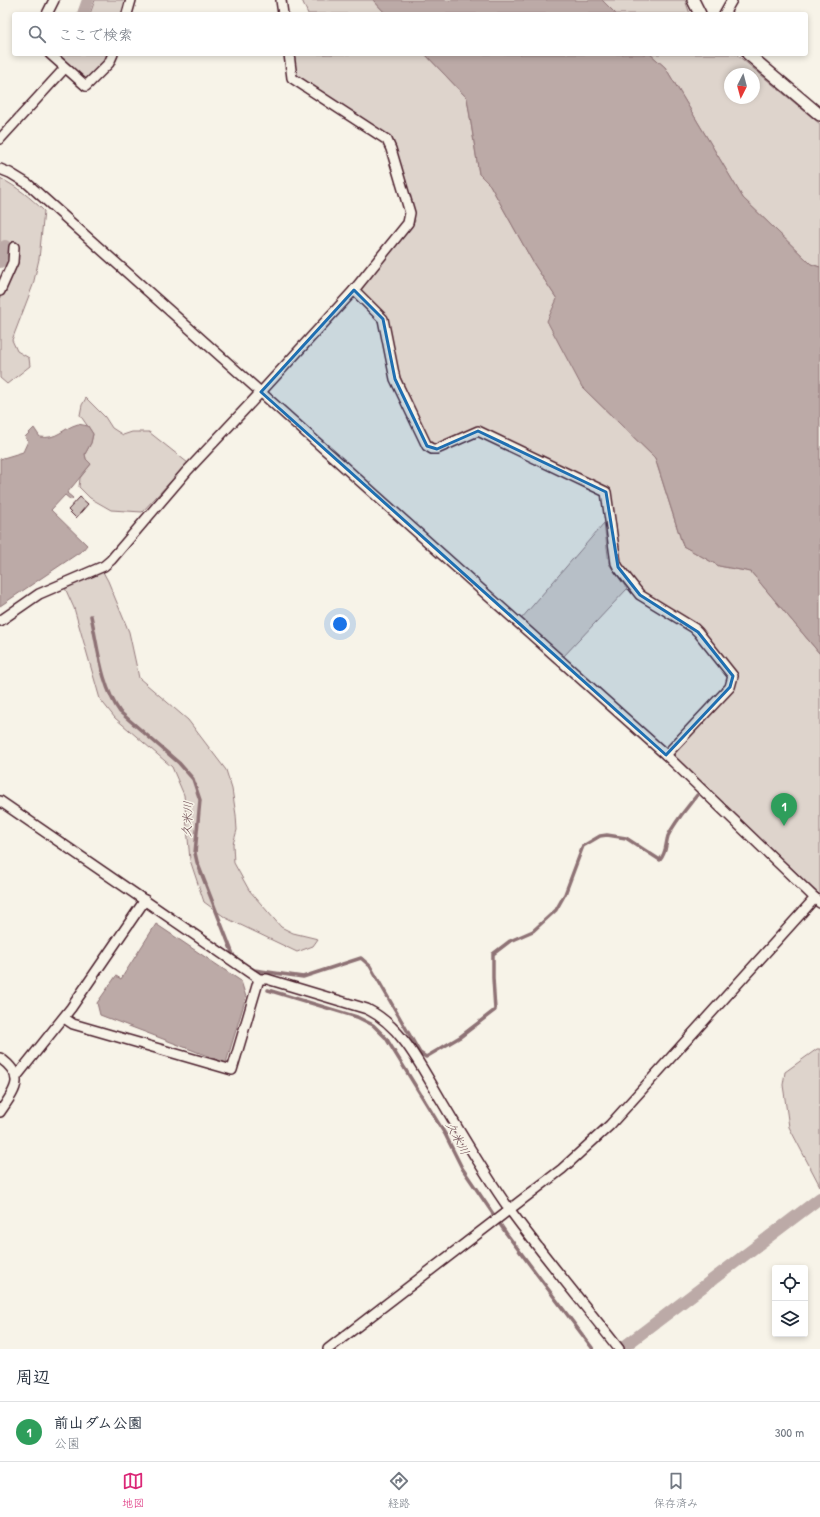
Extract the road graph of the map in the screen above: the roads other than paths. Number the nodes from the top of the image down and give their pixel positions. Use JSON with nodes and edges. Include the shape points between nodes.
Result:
{"nodes":[{"id":1,"x":54,"y":0,"type":"edge"},
{"id":2,"x":131,"y":0,"type":"edge"},
{"id":3,"x":281,"y":0,"type":"edge"},
{"id":4,"x":693,"y":0,"type":"edge"},
{"id":5,"x":732,"y":0,"type":"edge"},
{"id":6,"x":48,"y":12,"type":"edge"},
{"id":7,"x":128,"y":12,"type":"edge"},
{"id":8,"x":283,"y":12,"type":"edge"},
{"id":9,"x":699,"y":12,"type":"edge"},
{"id":10,"x":725,"y":12,"type":"edge"},
{"id":11,"x":52,"y":56,"type":"edge"},
{"id":12,"x":112,"y":56,"type":"edge"},
{"id":13,"x":289,"y":56,"type":"edge"},
{"id":14,"x":750,"y":56,"type":"edge"},
{"id":15,"x":65,"y":68,"type":"junction"},
{"id":16,"x":820,"y":115,"type":"edge"},
{"id":17,"x":0,"y":138,"type":"edge"},
{"id":18,"x":0,"y":169,"type":"edge"},
{"id":19,"x":14,"y":247,"type":"dead end"},
{"id":20,"x":354,"y":290,"type":"junction"},
{"id":21,"x":0,"y":291,"type":"edge"},
{"id":22,"x":261,"y":392,"type":"junction"},
{"id":23,"x":0,"y":621,"type":"edge"},
{"id":24,"x":666,"y":756,"type":"junction"},
{"id":25,"x":0,"y":801,"type":"edge"},
{"id":26,"x":145,"y":900,"type":"junction"},
{"id":27,"x":817,"y":900,"type":"edge"},
{"id":28,"x":259,"y":979,"type":"junction"},
{"id":29,"x":64,"y":1018,"type":"junction"},
{"id":30,"x":0,"y":1058,"type":"edge"},
{"id":31,"x":16,"y":1077,"type":"junction"},
{"id":32,"x":0,"y":1112,"type":"edge"},
{"id":33,"x":508,"y":1210,"type":"junction"},
{"id":34,"x":328,"y":1349,"type":"edge"},
{"id":35,"x":619,"y":1349,"type":"edge"}],
"edges":[{"from":1,"to":6,"type":"street"},
{"from":2,"to":7,"type":"street"},
{"from":3,"to":8,"type":"street"},
{"from":4,"to":9,"type":"street"},
{"from":5,"to":10,"type":"street"},
{"from":11,"to":15,"type":"street"},
{"from":12,"to":15,"type":"street","via":[[109,63],[86,86]]},
{"from":13,"to":20,"type":"street","via":[[292,78],[386,140],[391,148],[410,213],[408,223]]},
{"from":14,"to":16,"type":"street"},
{"from":15,"to":17,"type":"street"},
{"from":18,"to":22,"type":"street","via":[[28,184]]},
{"from":19,"to":21,"type":"street","via":[[13,262]]},
{"from":20,"to":22,"type":"street"},
{"from":20,"to":24,"type":"street","via":[[383,319],[395,379],[428,446],[437,449],[478,432],[606,492],[618,568],[640,595],[694,628],[733,676],[730,687]]},
{"from":22,"to":23,"type":"street","via":[[187,471],[104,566],[39,594]]},
{"from":22,"to":24,"type":"street"},
{"from":24,"to":27,"type":"street"},
{"from":25,"to":26,"type":"street"},
{"from":26,"to":28,"type":"street"},
{"from":26,"to":29,"type":"street"},
{"from":27,"to":33,"type":"street","via":[[610,1125],[562,1169]]},
{"from":28,"to":29,"type":"street","via":[[232,1070],[73,1024]]},
{"from":28,"to":33,"type":"street","via":[[267,979],[367,1009],[388,1023],[412,1054]]},
{"from":29,"to":31,"type":"street"},
{"from":30,"to":31,"type":"street","via":[[12,1068]]},
{"from":31,"to":32,"type":"street","via":[[15,1089]]},
{"from":33,"to":34,"type":"street"},
{"from":33,"to":35,"type":"street"}]}
